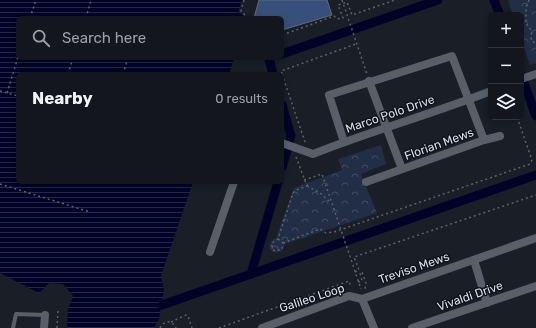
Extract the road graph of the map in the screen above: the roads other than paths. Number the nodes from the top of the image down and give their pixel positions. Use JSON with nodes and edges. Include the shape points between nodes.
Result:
{"nodes":[{"id":1,"x":536,"y":74,"type":"edge"},
{"id":2,"x":524,"y":78,"type":"edge"},
{"id":3,"x":369,"y":81,"type":"junction"},
{"id":4,"x":488,"y":91,"type":"edge"},
{"id":5,"x":468,"y":100,"type":"junction"},
{"id":6,"x":386,"y":128,"type":"junction"},
{"id":7,"x":500,"y":136,"type":"dead end"},
{"id":8,"x":484,"y":140,"type":"junction"},
{"id":9,"x":344,"y":142,"type":"junction"},
{"id":10,"x":284,"y":144,"type":"edge"},
{"id":11,"x":402,"y":170,"type":"junction"},
{"id":12,"x":366,"y":182,"type":"dead end"},
{"id":13,"x":233,"y":184,"type":"edge"},
{"id":14,"x":536,"y":238,"type":"edge"},
{"id":15,"x":210,"y":252,"type":"dead end"},
{"id":16,"x":474,"y":260,"type":"junction"},
{"id":17,"x":536,"y":286,"type":"edge"},
{"id":18,"x":362,"y":299,"type":"junction"},
{"id":19,"x":487,"y":303,"type":"junction"},
{"id":20,"x":45,"y":315,"type":"joint"},
{"id":21,"x":13,"y":328,"type":"edge"},
{"id":22,"x":44,"y":328,"type":"edge"},
{"id":23,"x":262,"y":328,"type":"edge"},
{"id":24,"x":374,"y":328,"type":"edge"},
{"id":25,"x":412,"y":328,"type":"edge"}],
"edges":[{"from":1,"to":2,"type":"street"},
{"from":3,"to":5,"type":"street","name":"Florian Mews","via":[[452,56]]},
{"from":3,"to":6,"type":"street","name":"Florian Mews"},
{"from":3,"to":9,"type":"street","via":[[329,95]]},
{"from":4,"to":5,"type":"street","name":"Marco Polo Drive"},
{"from":5,"to":6,"type":"street","name":"Marco Polo Drive"},
{"from":5,"to":8,"type":"street","name":"Florian Mews"},
{"from":6,"to":9,"type":"street","name":"Marco Polo Drive"},
{"from":6,"to":11,"type":"street","name":"Florian Mews"},
{"from":7,"to":8,"type":"street","name":"Florian Mews"},
{"from":8,"to":11,"type":"street","name":"Florian Mews"},
{"from":9,"to":10,"type":"street","name":"Marco Polo Drive","via":[[313,154]]},
{"from":11,"to":12,"type":"street","name":"Florian Mews"},
{"from":13,"to":15,"type":"street"},
{"from":14,"to":16,"type":"street","name":"Treviso Mews"},
{"from":16,"to":18,"type":"street","name":"Treviso Mews"},
{"from":16,"to":19,"type":"street"},
{"from":17,"to":19,"type":"street","name":"Vivaldi Drive"},
{"from":18,"to":23,"type":"street","name":"Galileo Loop","via":[[349,296]]},
{"from":18,"to":24,"type":"street","name":"Galileo Loop"},
{"from":19,"to":25,"type":"street","name":"Vivaldi Drive"},
{"from":20,"to":21,"type":"lane","via":[[16,314]]},
{"from":20,"to":22,"type":"street"}]}
